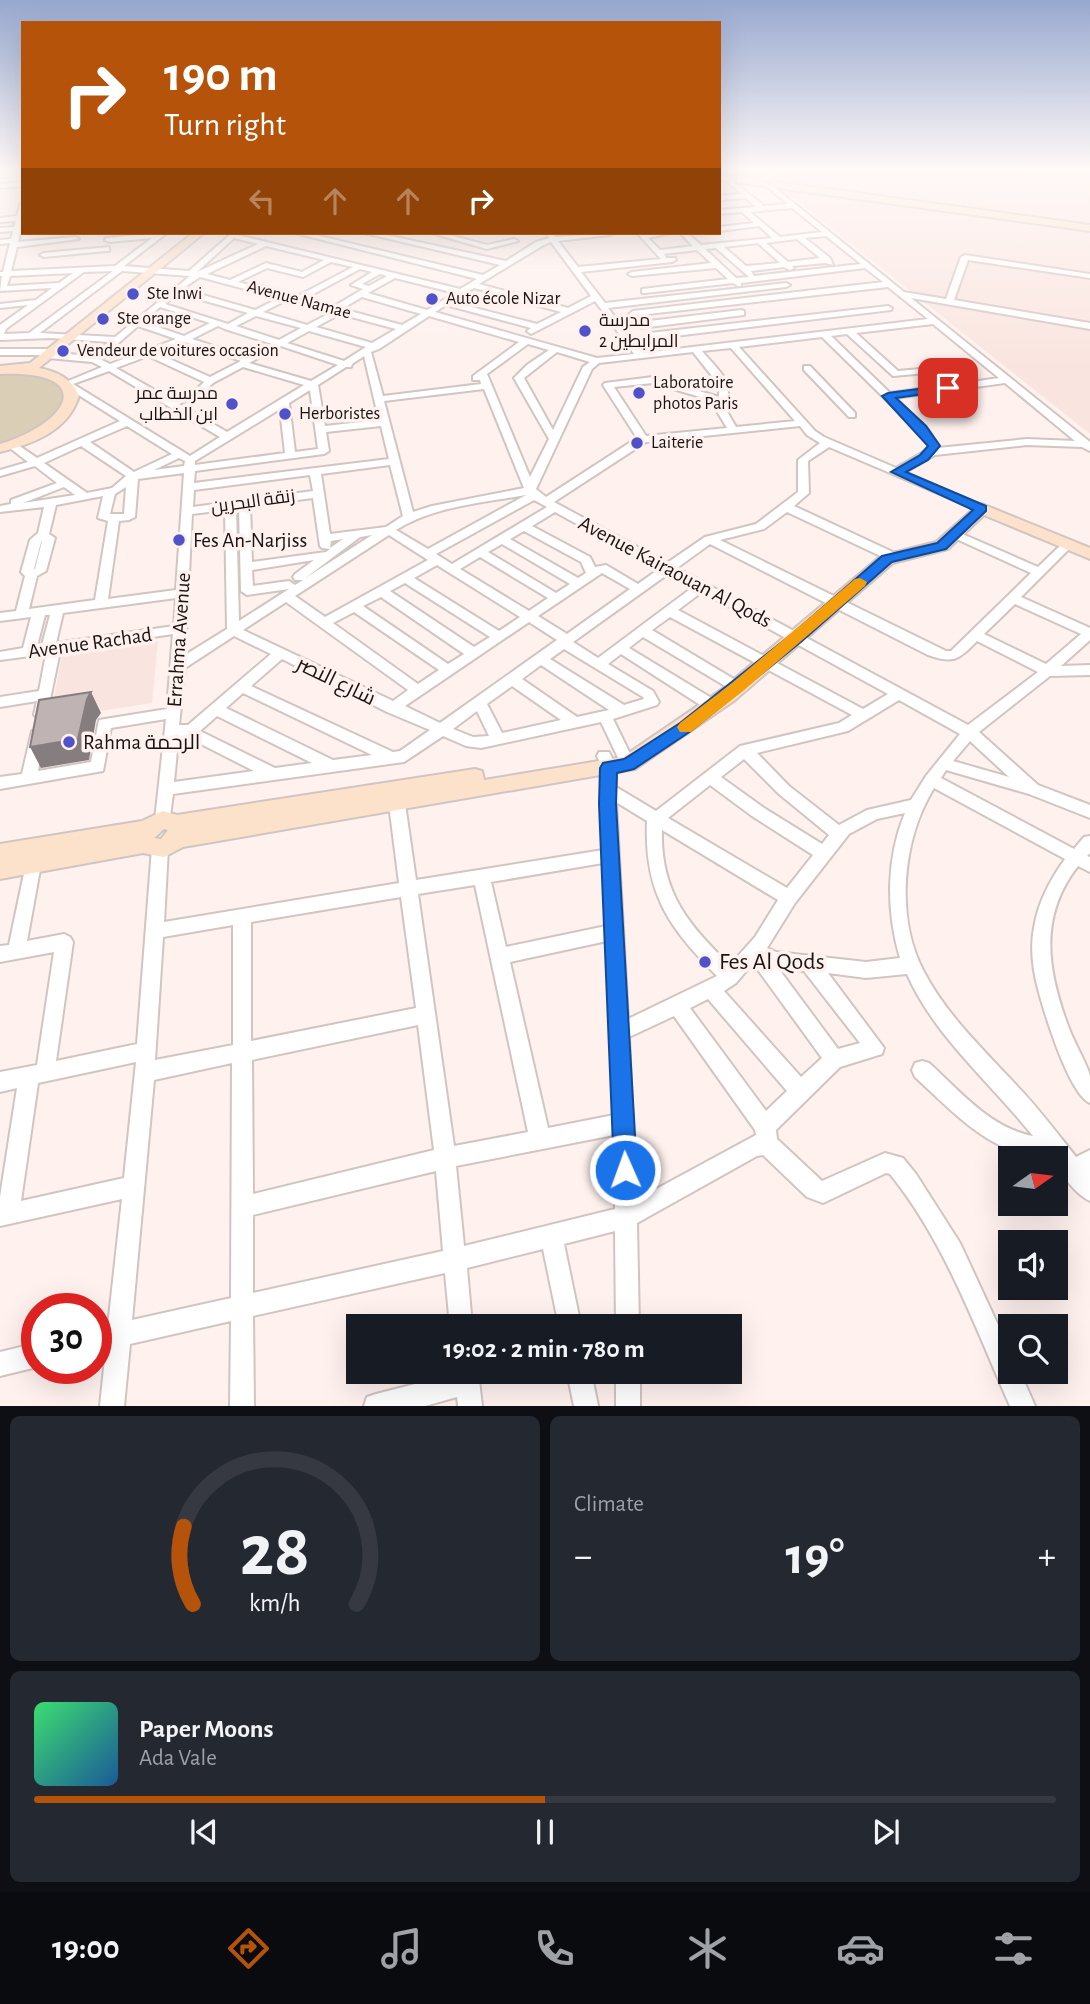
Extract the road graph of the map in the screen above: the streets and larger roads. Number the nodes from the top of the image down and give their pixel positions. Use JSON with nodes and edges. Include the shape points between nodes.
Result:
{"nodes":[{"id":1,"x":76,"y":236,"type":"edge"},
{"id":2,"x":110,"y":236,"type":"edge"},
{"id":3,"x":551,"y":236,"type":"edge"},
{"id":4,"x":686,"y":236,"type":"edge"},
{"id":5,"x":16,"y":237,"type":"edge"},
{"id":6,"x":33,"y":237,"type":"edge"},
{"id":7,"x":73,"y":237,"type":"edge"},
{"id":8,"x":159,"y":237,"type":"edge"},
{"id":9,"x":194,"y":237,"type":"edge"},
{"id":10,"x":232,"y":237,"type":"edge"},
{"id":11,"x":243,"y":237,"type":"edge"},
{"id":12,"x":316,"y":237,"type":"edge"},
{"id":13,"x":364,"y":237,"type":"edge"},
{"id":14,"x":386,"y":237,"type":"edge"},
{"id":15,"x":454,"y":237,"type":"joint"},
{"id":16,"x":511,"y":237,"type":"edge"},
{"id":17,"x":550,"y":237,"type":"edge"},
{"id":18,"x":644,"y":237,"type":"edge"},
{"id":19,"x":683,"y":237,"type":"edge"},
{"id":20,"x":731,"y":237,"type":"edge"},
{"id":21,"x":775,"y":237,"type":"edge"},
{"id":22,"x":799,"y":237,"type":"junction"},
{"id":23,"x":803,"y":237,"type":"edge"},
{"id":24,"x":830,"y":237,"type":"edge"},
{"id":25,"x":322,"y":238,"type":"junction"},
{"id":26,"x":778,"y":239,"type":"junction"},
{"id":27,"x":760,"y":241,"type":"junction"},
{"id":28,"x":46,"y":242,"type":"junction"},
{"id":29,"x":514,"y":242,"type":"junction"},
{"id":30,"x":651,"y":243,"type":"junction"},
{"id":31,"x":737,"y":243,"type":"junction"},
{"id":32,"x":264,"y":244,"type":"junction"},
{"id":33,"x":348,"y":245,"type":"junction"},
{"id":34,"x":717,"y":245,"type":"junction"},
{"id":35,"x":808,"y":245,"type":"junction"},
{"id":36,"x":430,"y":247,"type":"junction"},
{"id":37,"x":487,"y":247,"type":"junction"},
{"id":38,"x":699,"y":247,"type":"junction"},
{"id":39,"x":533,"y":248,"type":"junction"},
{"id":40,"x":769,"y":249,"type":"junction"},
{"id":41,"x":106,"y":250,"type":"junction"},
{"id":42,"x":72,"y":252,"type":"junction"},
{"id":43,"x":294,"y":252,"type":"junction"},
{"id":44,"x":658,"y":252,"type":"junction"},
{"id":45,"x":818,"y":253,"type":"junction"},
{"id":46,"x":727,"y":254,"type":"junction"},
{"id":47,"x":44,"y":255,"type":"junction"},
{"id":48,"x":521,"y":255,"type":"junction"},
{"id":49,"x":393,"y":256,"type":"junction"},
{"id":50,"x":709,"y":256,"type":"junction"},
{"id":51,"x":11,"y":257,"type":"junction"},
{"id":52,"x":236,"y":257,"type":"junction"},
{"id":53,"x":778,"y":257,"type":"junction"},
{"id":54,"x":0,"y":258,"type":"edge"},
{"id":55,"x":405,"y":259,"type":"junction"},
{"id":56,"x":667,"y":260,"type":"junction"},
{"id":57,"x":827,"y":260,"type":"junction"},
{"id":58,"x":328,"y":261,"type":"junction"},
{"id":59,"x":736,"y":262,"type":"junction"},
{"id":60,"x":507,"y":264,"type":"junction"},
{"id":61,"x":266,"y":265,"type":"junction"},
{"id":62,"x":624,"y":265,"type":"junction"},
{"id":63,"x":719,"y":265,"type":"junction"},
{"id":64,"x":786,"y":265,"type":"junction"},
{"id":65,"x":866,"y":266,"type":"junction"},
{"id":66,"x":84,"y":268,"type":"junction"},
{"id":67,"x":97,"y":268,"type":"junction"},
{"id":68,"x":119,"y":268,"type":"junction"},
{"id":69,"x":357,"y":268,"type":"junction"},
{"id":70,"x":369,"y":269,"type":"junction"},
{"id":71,"x":675,"y":269,"type":"junction"},
{"id":72,"x":744,"y":269,"type":"junction"},
{"id":73,"x":837,"y":269,"type":"junction"},
{"id":74,"x":41,"y":270,"type":"junction"},
{"id":75,"x":152,"y":270,"type":"junction"},
{"id":76,"x":576,"y":270,"type":"junction"},
{"id":77,"x":378,"y":271,"type":"junction"},
{"id":78,"x":726,"y":272,"type":"junction"},
{"id":79,"x":796,"y":273,"type":"junction"},
{"id":80,"x":4,"y":274,"type":"edge"},
{"id":81,"x":195,"y":274,"type":"junction"},
{"id":82,"x":632,"y":274,"type":"junction"},
{"id":83,"x":303,"y":275,"type":"junction"},
{"id":84,"x":394,"y":275,"type":"junction"},
{"id":85,"x":775,"y":276,"type":"junction"},
{"id":86,"x":1090,"y":276,"type":"edge"},
{"id":87,"x":682,"y":277,"type":"junction"},
{"id":88,"x":484,"y":278,"type":"junction"},
{"id":89,"x":754,"y":278,"type":"junction"},
{"id":90,"x":734,"y":281,"type":"junction"},
{"id":91,"x":231,"y":282,"type":"junction"},
{"id":92,"x":329,"y":282,"type":"junction"},
{"id":93,"x":638,"y":282,"type":"junction"},
{"id":94,"x":889,"y":284,"type":"junction"},
{"id":95,"x":62,"y":285,"type":"junction"},
{"id":96,"x":355,"y":285,"type":"junction"},
{"id":97,"x":473,"y":285,"type":"junction"},
{"id":98,"x":786,"y":285,"type":"junction"},
{"id":99,"x":690,"y":286,"type":"junction"},
{"id":100,"x":862,"y":287,"type":"junction"},
{"id":101,"x":1,"y":288,"type":"edge"},
{"id":102,"x":175,"y":290,"type":"junction"},
{"id":103,"x":744,"y":290,"type":"junction"},
{"id":104,"x":645,"y":291,"type":"junction"},
{"id":105,"x":461,"y":292,"type":"junction"},
{"id":106,"x":501,"y":292,"type":"junction"},
{"id":107,"x":818,"y":292,"type":"junction"},
{"id":108,"x":366,"y":293,"type":"junction"},
{"id":109,"x":722,"y":293,"type":"junction"},
{"id":110,"x":870,"y":294,"type":"dead end"},
{"id":111,"x":901,"y":294,"type":"junction"},
{"id":112,"x":699,"y":295,"type":"junction"},
{"id":113,"x":797,"y":295,"type":"junction"},
{"id":114,"x":596,"y":297,"type":"junction"},
{"id":115,"x":776,"y":297,"type":"junction"},
{"id":116,"x":293,"y":298,"type":"junction"},
{"id":117,"x":492,"y":298,"type":"dead end"},
{"id":118,"x":677,"y":298,"type":"junction"},
{"id":119,"x":653,"y":300,"type":"junction"},
{"id":120,"x":754,"y":300,"type":"junction"},
{"id":121,"x":827,"y":300,"type":"dead end"},
{"id":122,"x":879,"y":301,"type":"dead end"},
{"id":123,"x":37,"y":302,"type":"junction"},
{"id":124,"x":444,"y":302,"type":"junction"},
{"id":125,"x":731,"y":303,"type":"junction"},
{"id":126,"x":949,"y":303,"type":"junction"},
{"id":127,"x":158,"y":304,"type":"junction"},
{"id":128,"x":483,"y":304,"type":"dead end"},
{"id":129,"x":625,"y":304,"type":"junction"},
{"id":130,"x":784,"y":305,"type":"dead end"},
{"id":131,"x":0,"y":306,"type":"edge"},
{"id":132,"x":603,"y":306,"type":"junction"},
{"id":133,"x":835,"y":307,"type":"dead end"},
{"id":134,"x":685,"y":308,"type":"junction"},
{"id":135,"x":888,"y":308,"type":"junction"},
{"id":136,"x":337,"y":310,"type":"junction"},
{"id":137,"x":474,"y":310,"type":"junction"},
{"id":138,"x":568,"y":311,"type":"junction"},
{"id":139,"x":792,"y":312,"type":"dead end"},
{"id":140,"x":255,"y":313,"type":"junction"},
{"id":141,"x":428,"y":313,"type":"junction"},
{"id":142,"x":741,"y":313,"type":"junction"},
{"id":143,"x":633,"y":314,"type":"junction"},
{"id":144,"x":843,"y":314,"type":"junction"},
{"id":145,"x":695,"y":319,"type":"junction"},
{"id":146,"x":800,"y":319,"type":"junction"},
{"id":147,"x":936,"y":321,"type":"junction"},
{"id":148,"x":136,"y":323,"type":"junction"},
{"id":149,"x":217,"y":323,"type":"junction"},
{"id":150,"x":908,"y":324,"type":"junction"},
{"id":151,"x":641,"y":325,"type":"junction"},
{"id":152,"x":752,"y":325,"type":"junction"},
{"id":153,"x":1090,"y":326,"type":"edge"},
{"id":154,"x":228,"y":327,"type":"junction"},
{"id":155,"x":538,"y":327,"type":"junction"},
{"id":156,"x":310,"y":328,"type":"junction"},
{"id":157,"x":403,"y":328,"type":"junction"},
{"id":158,"x":705,"y":330,"type":"junction"},
{"id":159,"x":861,"y":330,"type":"junction"},
{"id":160,"x":0,"y":331,"type":"edge"},
{"id":161,"x":849,"y":331,"type":"junction"},
{"id":162,"x":824,"y":334,"type":"junction"},
{"id":163,"x":32,"y":335,"type":"junction"},
{"id":164,"x":71,"y":336,"type":"junction"},
{"id":165,"x":650,"y":336,"type":"junction"},
{"id":166,"x":185,"y":339,"type":"junction"},
{"id":167,"x":117,"y":340,"type":"junction"},
{"id":168,"x":521,"y":340,"type":"junction"},
{"id":169,"x":767,"y":341,"type":"junction"},
{"id":170,"x":279,"y":344,"type":"junction"},
{"id":171,"x":733,"y":345,"type":"junction"},
{"id":172,"x":719,"y":346,"type":"junction"},
{"id":173,"x":371,"y":349,"type":"junction"},
{"id":174,"x":556,"y":349,"type":"junction"},
{"id":175,"x":695,"y":349,"type":"junction"},
{"id":176,"x":0,"y":352,"type":"edge"},
{"id":177,"x":50,"y":353,"type":"junction"},
{"id":178,"x":149,"y":353,"type":"junction"},
{"id":179,"x":663,"y":353,"type":"junction"},
{"id":180,"x":639,"y":355,"type":"junction"},
{"id":181,"x":94,"y":359,"type":"junction"},
{"id":182,"x":595,"y":361,"type":"junction"},
{"id":183,"x":245,"y":362,"type":"junction"},
{"id":184,"x":348,"y":365,"type":"junction"},
{"id":185,"x":111,"y":368,"type":"junction"},
{"id":186,"x":807,"y":368,"type":"dead end"},
{"id":187,"x":31,"y":369,"type":"junction"},
{"id":188,"x":0,"y":370,"type":"edge"},
{"id":189,"x":482,"y":373,"type":"junction"},
{"id":190,"x":1008,"y":380,"type":"junction"},
{"id":191,"x":210,"y":382,"type":"junction"},
{"id":192,"x":69,"y":383,"type":"junction"},
{"id":193,"x":314,"y":385,"type":"junction"},
{"id":194,"x":608,"y":385,"type":"junction"},
{"id":195,"x":488,"y":386,"type":"junction"},
{"id":196,"x":948,"y":388,"type":"junction"},
{"id":197,"x":460,"y":389,"type":"junction"},
{"id":198,"x":888,"y":396,"type":"junction"},
{"id":199,"x":380,"y":399,"type":"junction"},
{"id":200,"x":723,"y":401,"type":"junction"},
{"id":201,"x":284,"y":403,"type":"junction"},
{"id":202,"x":171,"y":404,"type":"junction"},
{"id":203,"x":852,"y":415,"type":"dead end"},
{"id":204,"x":127,"y":422,"type":"junction"},
{"id":205,"x":386,"y":422,"type":"junction"},
{"id":206,"x":803,"y":423,"type":"junction"},
{"id":207,"x":320,"y":430,"type":"junction"},
{"id":208,"x":733,"y":430,"type":"junction"},
{"id":209,"x":229,"y":436,"type":"junction"},
{"id":210,"x":643,"y":439,"type":"junction"},
{"id":211,"x":554,"y":440,"type":"junction"},
{"id":212,"x":82,"y":442,"type":"junction"},
{"id":213,"x":827,"y":443,"type":"junction"},
{"id":214,"x":1088,"y":446,"type":"edge"},
{"id":215,"x":5,"y":447,"type":"edge"},
{"id":216,"x":932,"y":452,"type":"junction"},
{"id":217,"x":290,"y":455,"type":"junction"},
{"id":218,"x":187,"y":460,"type":"junction"},
{"id":219,"x":395,"y":461,"type":"junction"},
{"id":220,"x":232,"y":462,"type":"junction"},
{"id":221,"x":35,"y":463,"type":"junction"},
{"id":222,"x":315,"y":471,"type":"junction"},
{"id":223,"x":0,"y":472,"type":"edge"},
{"id":224,"x":897,"y":472,"type":"junction"},
{"id":225,"x":133,"y":476,"type":"junction"},
{"id":226,"x":66,"y":483,"type":"junction"},
{"id":227,"x":190,"y":487,"type":"junction"},
{"id":228,"x":113,"y":491,"type":"junction"},
{"id":229,"x":318,"y":494,"type":"junction"},
{"id":230,"x":85,"y":498,"type":"junction"},
{"id":231,"x":542,"y":498,"type":"junction"},
{"id":232,"x":51,"y":503,"type":"junction"},
{"id":233,"x":244,"y":503,"type":"junction"},
{"id":234,"x":230,"y":505,"type":"junction"},
{"id":235,"x":788,"y":508,"type":"junction"},
{"id":236,"x":0,"y":509,"type":"edge"},
{"id":237,"x":982,"y":509,"type":"junction"},
{"id":238,"x":188,"y":511,"type":"junction"},
{"id":239,"x":409,"y":517,"type":"junction"},
{"id":240,"x":114,"y":519,"type":"junction"},
{"id":241,"x":524,"y":526,"type":"junction"},
{"id":242,"x":388,"y":530,"type":"junction"},
{"id":243,"x":357,"y":534,"type":"junction"},
{"id":244,"x":956,"y":535,"type":"junction"},
{"id":245,"x":324,"y":538,"type":"junction"},
{"id":246,"x":502,"y":539,"type":"junction"},
{"id":247,"x":709,"y":539,"type":"junction"},
{"id":248,"x":1068,"y":544,"type":"junction"},
{"id":249,"x":481,"y":552,"type":"junction"},
{"id":250,"x":1090,"y":554,"type":"edge"},
{"id":251,"x":327,"y":555,"type":"junction"},
{"id":252,"x":892,"y":556,"type":"junction"},
{"id":253,"x":432,"y":557,"type":"junction"},
{"id":254,"x":246,"y":566,"type":"junction"},
{"id":255,"x":668,"y":568,"type":"junction"},
{"id":256,"x":452,"y":569,"type":"junction"},
{"id":257,"x":1039,"y":572,"type":"junction"},
{"id":258,"x":593,"y":575,"type":"junction"},
{"id":259,"x":405,"y":577,"type":"junction"},
{"id":260,"x":579,"y":584,"type":"junction"},
{"id":261,"x":702,"y":586,"type":"junction"},
{"id":262,"x":638,"y":589,"type":"junction"},
{"id":263,"x":287,"y":590,"type":"junction"},
{"id":264,"x":381,"y":591,"type":"junction"},
{"id":265,"x":183,"y":593,"type":"junction"},
{"id":266,"x":1013,"y":598,"type":"junction"},
{"id":267,"x":558,"y":599,"type":"junction"},
{"id":268,"x":836,"y":603,"type":"junction"},
{"id":269,"x":101,"y":605,"type":"junction"},
{"id":270,"x":354,"y":606,"type":"junction"},
{"id":271,"x":57,"y":610,"type":"junction"},
{"id":272,"x":669,"y":611,"type":"junction"},
{"id":273,"x":39,"y":612,"type":"junction"},
{"id":274,"x":22,"y":614,"type":"junction"},
{"id":275,"x":0,"y":617,"type":"edge"},
{"id":276,"x":530,"y":618,"type":"junction"},
{"id":277,"x":324,"y":623,"type":"junction"},
{"id":278,"x":233,"y":624,"type":"junction"},
{"id":279,"x":181,"y":629,"type":"junction"},
{"id":280,"x":643,"y":631,"type":"junction"},
{"id":281,"x":1090,"y":633,"type":"edge"},
{"id":282,"x":977,"y":636,"type":"junction"},
{"id":283,"x":500,"y":637,"type":"junction"},
{"id":284,"x":797,"y":637,"type":"junction"},
{"id":285,"x":564,"y":640,"type":"junction"},
{"id":286,"x":620,"y":648,"type":"junction"},
{"id":287,"x":51,"y":649,"type":"junction"},
{"id":288,"x":29,"y":652,"type":"junction"},
{"id":289,"x":280,"y":653,"type":"junction"},
{"id":290,"x":474,"y":654,"type":"junction"},
{"id":291,"x":0,"y":656,"type":"edge"},
{"id":292,"x":539,"y":658,"type":"junction"},
{"id":293,"x":766,"y":663,"type":"junction"},
{"id":294,"x":599,"y":664,"type":"junction"},
{"id":295,"x":178,"y":666,"type":"junction"},
{"id":296,"x":1090,"y":670,"type":"edge"},
{"id":297,"x":449,"y":671,"type":"junction"},
{"id":298,"x":1048,"y":671,"type":"junction"},
{"id":299,"x":512,"y":678,"type":"junction"},
{"id":300,"x":242,"y":687,"type":"junction"},
{"id":301,"x":737,"y":687,"type":"junction"},
{"id":302,"x":419,"y":691,"type":"junction"},
{"id":303,"x":899,"y":694,"type":"junction"},
{"id":304,"x":45,"y":695,"type":"junction"},
{"id":305,"x":479,"y":701,"type":"junction"},
{"id":306,"x":0,"y":702,"type":"edge"},
{"id":307,"x":713,"y":706,"type":"junction"},
{"id":308,"x":392,"y":708,"type":"junction"},
{"id":309,"x":216,"y":709,"type":"junction"},
{"id":310,"x":622,"y":711,"type":"junction"},
{"id":311,"x":605,"y":716,"type":"junction"},
{"id":312,"x":864,"y":716,"type":"junction"},
{"id":313,"x":173,"y":719,"type":"junction"},
{"id":314,"x":574,"y":722,"type":"junction"},
{"id":315,"x":440,"y":729,"type":"junction"},
{"id":316,"x":190,"y":732,"type":"junction"},
{"id":317,"x":969,"y":732,"type":"junction"},
{"id":318,"x":498,"y":739,"type":"junction"},
{"id":319,"x":170,"y":750,"type":"junction"},
{"id":320,"x":745,"y":750,"type":"junction"},
{"id":321,"x":392,"y":758,"type":"junction"},
{"id":322,"x":621,"y":760,"type":"junction"},
{"id":323,"x":943,"y":764,"type":"junction"},
{"id":324,"x":331,"y":766,"type":"junction"},
{"id":325,"x":273,"y":774,"type":"junction"},
{"id":326,"x":709,"y":776,"type":"junction"},
{"id":327,"x":29,"y":779,"type":"junction"},
{"id":328,"x":931,"y":780,"type":"junction"},
{"id":329,"x":0,"y":783,"type":"edge"},
{"id":330,"x":166,"y":789,"type":"junction"},
{"id":331,"x":1033,"y":789,"type":"junction"},
{"id":332,"x":608,"y":790,"type":"junction"},
{"id":333,"x":397,"y":803,"type":"junction"},
{"id":334,"x":917,"y":804,"type":"junction"},
{"id":335,"x":1090,"y":812,"type":"edge"},
{"id":336,"x":655,"y":820,"type":"junction"},
{"id":337,"x":162,"y":834,"type":"junction"},
{"id":338,"x":839,"y":834,"type":"junction"},
{"id":339,"x":1090,"y":842,"type":"edge"},
{"id":340,"x":0,"y":853,"type":"edge"},
{"id":341,"x":823,"y":853,"type":"junction"},
{"id":342,"x":611,"y":855,"type":"junction"},
{"id":343,"x":1082,"y":861,"type":"edge"},
{"id":344,"x":33,"y":864,"type":"junction"},
{"id":345,"x":0,"y":870,"type":"edge"},
{"id":346,"x":482,"y":878,"type":"junction"},
{"id":347,"x":409,"y":888,"type":"junction"},
{"id":348,"x":789,"y":898,"type":"junction"},
{"id":349,"x":242,"y":917,"type":"junction"},
{"id":350,"x":154,"y":931,"type":"junction"},
{"id":351,"x":614,"y":932,"type":"junction"},
{"id":352,"x":754,"y":950,"type":"junction"},
{"id":353,"x":8,"y":953,"type":"edge"},
{"id":354,"x":500,"y":956,"type":"junction"},
{"id":355,"x":809,"y":963,"type":"junction"},
{"id":356,"x":912,"y":965,"type":"junction"},
{"id":357,"x":730,"y":977,"type":"junction"},
{"id":358,"x":711,"y":989,"type":"junction"},
{"id":359,"x":677,"y":1005,"type":"junction"},
{"id":360,"x":426,"y":1015,"type":"junction"},
{"id":361,"x":618,"y":1033,"type":"junction"},
{"id":362,"x":242,"y":1052,"type":"junction"},
{"id":363,"x":834,"y":1059,"type":"junction"},
{"id":364,"x":145,"y":1061,"type":"junction"},
{"id":365,"x":922,"y":1070,"type":"dead end"},
{"id":366,"x":37,"y":1074,"type":"junction"},
{"id":367,"x":0,"y":1082,"type":"edge"},
{"id":368,"x":801,"y":1091,"type":"junction"},
{"id":369,"x":1090,"y":1093,"type":"edge"},
{"id":370,"x":624,"y":1122,"type":"junction"},
{"id":371,"x":766,"y":1135,"type":"junction"},
{"id":372,"x":540,"y":1139,"type":"junction"},
{"id":373,"x":1034,"y":1146,"type":"edge"},
{"id":374,"x":1054,"y":1146,"type":"edge"},
{"id":375,"x":445,"y":1158,"type":"junction"},
{"id":376,"x":8,"y":1165,"type":"edge"},
{"id":377,"x":1082,"y":1165,"type":"edge"},
{"id":378,"x":133,"y":1186,"type":"junction"},
{"id":379,"x":1090,"y":1190,"type":"edge"},
{"id":380,"x":241,"y":1207,"type":"junction"},
{"id":381,"x":4,"y":1215,"type":"edge"},
{"id":382,"x":627,"y":1217,"type":"junction"},
{"id":383,"x":551,"y":1236,"type":"junction"},
{"id":384,"x":453,"y":1260,"type":"junction"},
{"id":385,"x":242,"y":1308,"type":"junction"},
{"id":386,"x":112,"y":1309,"type":"edge"},
{"id":387,"x":460,"y":1314,"type":"edge"},
{"id":388,"x":567,"y":1314,"type":"edge"},
{"id":389,"x":628,"y":1314,"type":"edge"},
{"id":390,"x":112,"y":1337,"type":"edge"},
{"id":391,"x":21,"y":1359,"type":"edge"},
{"id":392,"x":0,"y":1364,"type":"edge"},
{"id":393,"x":110,"y":1384,"type":"edge"},
{"id":394,"x":582,"y":1384,"type":"edge"},
{"id":395,"x":628,"y":1384,"type":"edge"},
{"id":396,"x":468,"y":1387,"type":"edge"},
{"id":397,"x":112,"y":1405,"type":"edge"},
{"id":398,"x":242,"y":1405,"type":"edge"},
{"id":399,"x":376,"y":1405,"type":"edge"},
{"id":400,"x":586,"y":1405,"type":"edge"},
{"id":401,"x":628,"y":1405,"type":"edge"},
{"id":402,"x":1023,"y":1405,"type":"edge"}],
"edges":[{"from":1,"to":42,"type":"street"},
{"from":2,"to":41,"type":"street"},
{"from":3,"to":76,"type":"street"},
{"from":4,"to":38,"type":"street"},
{"from":5,"to":51,"type":"street"},
{"from":6,"to":28,"type":"street"},
{"from":7,"to":28,"type":"street"},
{"from":8,"to":68,"type":"street"},
{"from":9,"to":75,"type":"street"},
{"from":10,"to":81,"type":"street"},
{"from":11,"to":32,"type":"street"},
{"from":12,"to":25,"type":"street"},
{"from":13,"to":33,"type":"street"},
{"from":14,"to":36,"type":"street"},
{"from":15,"to":36,"type":"street"},
{"from":15,"to":37,"type":"street"},
{"from":16,"to":29,"type":"street"},
{"from":17,"to":39,"type":"street"},
{"from":18,"to":30,"type":"street"},
{"from":19,"to":30,"type":"street"},
{"from":20,"to":31,"type":"street"},
{"from":21,"to":26,"type":"street"},
{"from":22,"to":23,"type":"street"},
{"from":22,"to":26,"type":"street"},
{"from":22,"to":35,"type":"street"},
{"from":24,"to":65,"type":"street"},
{"from":25,"to":33,"type":"street"},
{"from":25,"to":43,"type":"street"},
{"from":26,"to":27,"type":"street"},
{"from":27,"to":31,"type":"street"},
{"from":27,"to":40,"type":"street"},
{"from":28,"to":47,"type":"street"},
{"from":29,"to":37,"type":"street"},
{"from":29,"to":39,"type":"street"},
{"from":30,"to":44,"type":"street"},
{"from":31,"to":34,"type":"street"},
{"from":32,"to":43,"type":"street"},
{"from":32,"to":52,"type":"street"},
{"from":33,"to":49,"type":"street"},
{"from":34,"to":38,"type":"street"},
{"from":34,"to":46,"type":"street"},
{"from":35,"to":40,"type":"street"},
{"from":35,"to":45,"type":"street"},
{"from":36,"to":55,"type":"street"},
{"from":36,"to":60,"type":"street"},
{"from":37,"to":48,"type":"street"},
{"from":38,"to":44,"type":"street"},
{"from":38,"to":50,"type":"street"},
{"from":39,"to":48,"type":"street"},
{"from":40,"to":46,"type":"street"},
{"from":40,"to":53,"type":"street"},
{"from":41,"to":42,"type":"street"},
{"from":41,"to":67,"type":"street","via":[[101,252]]},
{"from":42,"to":47,"type":"street"},
{"from":43,"to":58,"type":"street"},
{"from":44,"to":56,"type":"street"},
{"from":45,"to":53,"type":"street"},
{"from":45,"to":57,"type":"street"},
{"from":46,"to":59,"type":"street"},
{"from":47,"to":74,"type":"street"},
{"from":48,"to":60,"type":"street"},
{"from":49,"to":55,"type":"street"},
{"from":49,"to":70,"type":"street"},
{"from":50,"to":56,"type":"street"},
{"from":50,"to":63,"type":"street"},
{"from":51,"to":54,"type":"street"},
{"from":51,"to":80,"type":"street"},
{"from":52,"to":61,"type":"street"},
{"from":52,"to":81,"type":"street"},
{"from":53,"to":59,"type":"street"},
{"from":53,"to":64,"type":"street"},
{"from":55,"to":88,"type":"street"},
{"from":56,"to":62,"type":"street"},
{"from":56,"to":71,"type":"street"},
{"from":57,"to":64,"type":"street"},
{"from":57,"to":73,"type":"street"},
{"from":58,"to":69,"type":"street"},
{"from":58,"to":83,"type":"street"},
{"from":59,"to":72,"type":"street"},
{"from":60,"to":88,"type":"street"},
{"from":61,"to":83,"type":"street"},
{"from":61,"to":91,"type":"street"},
{"from":62,"to":76,"type":"street"},
{"from":62,"to":82,"type":"street"},
{"from":63,"to":71,"type":"street"},
{"from":63,"to":78,"type":"street"},
{"from":64,"to":72,"type":"street"},
{"from":64,"to":79,"type":"street"},
{"from":65,"to":73,"type":"street"},
{"from":65,"to":94,"type":"street"},
{"from":66,"to":67,"type":"street","name":"Avenue Namae"},
{"from":66,"to":74,"type":"street","name":"Avenue Namae"},
{"from":66,"to":95,"type":"street"},
{"from":67,"to":68,"type":"street","name":"Avenue Namae"},
{"from":68,"to":75,"type":"street","name":"Avenue Namae"},
{"from":68,"to":163,"type":"street"},
{"from":69,"to":70,"type":"street"},
{"from":69,"to":92,"type":"street"},
{"from":70,"to":77,"type":"street"},
{"from":71,"to":82,"type":"street"},
{"from":71,"to":87,"type":"street"},
{"from":72,"to":89,"type":"street"},
{"from":73,"to":79,"type":"street"},
{"from":74,"to":80,"type":"street","name":"Avenue Namae"},
{"from":75,"to":81,"type":"street","name":"Avenue Namae"},
{"from":75,"to":164,"type":"street"},
{"from":76,"to":114,"type":"street"},
{"from":77,"to":84,"type":"street"},
{"from":77,"to":96,"type":"street"},
{"from":78,"to":87,"type":"street"},
{"from":78,"to":90,"type":"street"},
{"from":79,"to":85,"type":"street"},
{"from":80,"to":101,"type":"street"},
{"from":81,"to":91,"type":"street","name":"Avenue Namae"},
{"from":81,"to":102,"type":"street"},
{"from":82,"to":93,"type":"street"},
{"from":83,"to":92,"type":"street"},
{"from":84,"to":105,"type":"street"},
{"from":84,"to":108,"type":"street"},
{"from":85,"to":89,"type":"street"},
{"from":85,"to":98,"type":"street"},
{"from":86,"to":126,"type":"street","via":[[965,257]]},
{"from":87,"to":93,"type":"street"},
{"from":87,"to":99,"type":"street"},
{"from":88,"to":97,"type":"street"},
{"from":89,"to":90,"type":"street"},
{"from":90,"to":99,"type":"street"},
{"from":90,"to":103,"type":"street"},
{"from":91,"to":116,"type":"street","name":"Avenue Namae"},
{"from":92,"to":96,"type":"street"},
{"from":92,"to":116,"type":"street"},
{"from":93,"to":104,"type":"street"},
{"from":94,"to":100,"type":"street"},
{"from":94,"to":111,"type":"street"},
{"from":95,"to":101,"type":"street"},
{"from":95,"to":123,"type":"street"},
{"from":96,"to":108,"type":"street"},
{"from":97,"to":105,"type":"street"},
{"from":97,"to":106,"type":"street"},
{"from":98,"to":103,"type":"street"},
{"from":98,"to":113,"type":"street"},
{"from":99,"to":104,"type":"street"},
{"from":99,"to":112,"type":"street"},
{"from":100,"to":107,"type":"street"},
{"from":100,"to":110,"type":"street"},
{"from":102,"to":127,"type":"street"},
{"from":102,"to":140,"type":"street"},
{"from":103,"to":109,"type":"street"},
{"from":103,"to":120,"type":"street"},
{"from":104,"to":119,"type":"street"},
{"from":105,"to":124,"type":"street"},
{"from":106,"to":117,"type":"street"},
{"from":106,"to":138,"type":"street"},
{"from":107,"to":113,"type":"street"},
{"from":107,"to":121,"type":"street"},
{"from":108,"to":136,"type":"street"},
{"from":108,"to":141,"type":"street"},
{"from":109,"to":112,"type":"street"},
{"from":109,"to":125,"type":"street"},
{"from":111,"to":126,"type":"street"},
{"from":111,"to":147,"type":"street"},
{"from":112,"to":118,"type":"street"},
{"from":113,"to":115,"type":"street"},
{"from":114,"to":132,"type":"street"},
{"from":114,"to":138,"type":"street"},
{"from":115,"to":120,"type":"street"},
{"from":115,"to":130,"type":"street"},
{"from":116,"to":136,"type":"street","name":"Avenue Namae"},
{"from":116,"to":140,"type":"street"},
{"from":118,"to":119,"type":"street"},
{"from":118,"to":134,"type":"street"},
{"from":119,"to":129,"type":"street"},
{"from":120,"to":125,"type":"street"},
{"from":122,"to":135,"type":"street"},
{"from":123,"to":131,"type":"street"},
{"from":123,"to":160,"type":"street"},
{"from":124,"to":137,"type":"street"},
{"from":124,"to":141,"type":"street"},
{"from":125,"to":134,"type":"street"},
{"from":125,"to":142,"type":"street"},
{"from":126,"to":153,"type":"street"},
{"from":127,"to":148,"type":"street"},
{"from":127,"to":149,"type":"street"},
{"from":128,"to":137,"type":"street"},
{"from":129,"to":132,"type":"street"},
{"from":129,"to":143,"type":"street"},
{"from":132,"to":180,"type":"street"},
{"from":133,"to":144,"type":"street"},
{"from":134,"to":143,"type":"street"},
{"from":134,"to":145,"type":"street"},
{"from":135,"to":144,"type":"street"},
{"from":135,"to":150,"type":"street"},
{"from":136,"to":156,"type":"street"},
{"from":136,"to":157,"type":"street","name":"Avenue Namae"},
{"from":137,"to":155,"type":"street"},
{"from":138,"to":155,"type":"street"},
{"from":139,"to":146,"type":"street"},
{"from":140,"to":154,"type":"street"},
{"from":140,"to":156,"type":"street"},
{"from":141,"to":157,"type":"street"},
{"from":141,"to":168,"type":"street"},
{"from":142,"to":145,"type":"street"},
{"from":142,"to":152,"type":"street"},
{"from":143,"to":151,"type":"street"},
{"from":144,"to":146,"type":"street"},
{"from":144,"to":159,"type":"street"},
{"from":145,"to":151,"type":"street"},
{"from":145,"to":158,"type":"street"},
{"from":146,"to":152,"type":"street"},
{"from":147,"to":150,"type":"street"},
{"from":147,"to":190,"type":"street"},
{"from":148,"to":166,"type":"street"},
{"from":148,"to":167,"type":"street"},
{"from":149,"to":154,"type":"street"},
{"from":149,"to":166,"type":"street"},
{"from":150,"to":159,"type":"street"},
{"from":151,"to":165,"type":"street"},
{"from":152,"to":158,"type":"street"},
{"from":152,"to":169,"type":"street"},
{"from":154,"to":170,"type":"street"},
{"from":155,"to":168,"type":"street"},
{"from":156,"to":170,"type":"street"},
{"from":156,"to":173,"type":"street"},
{"from":157,"to":173,"type":"street"},
{"from":158,"to":165,"type":"street"},
{"from":158,"to":172,"type":"street"},
{"from":159,"to":161,"type":"street"},
{"from":160,"to":163,"type":"street"},
{"from":161,"to":162,"type":"street"},
{"from":161,"to":196,"type":"street","via":[[896,374],[928,370]]},
{"from":162,"to":169,"type":"street"},
{"from":162,"to":198,"type":"street"},
{"from":163,"to":164,"type":"street"},
{"from":164,"to":167,"type":"street"},
{"from":164,"to":177,"type":"street"},
{"from":165,"to":179,"type":"street"},
{"from":166,"to":178,"type":"street"},
{"from":166,"to":183,"type":"street"},
{"from":167,"to":181,"type":"street"},
{"from":168,"to":174,"type":"street"},
{"from":168,"to":189,"type":"street"},
{"from":169,"to":171,"type":"street"},
{"from":170,"to":183,"type":"street"},
{"from":170,"to":184,"type":"street"},
{"from":171,"to":172,"type":"street"},
{"from":171,"to":206,"type":"street"},
{"from":172,"to":175,"type":"street"},
{"from":173,"to":184,"type":"street"},
{"from":173,"to":199,"type":"street"},
{"from":174,"to":182,"type":"street"},
{"from":174,"to":211,"type":"street","via":[[520,376]]},
{"from":175,"to":179,"type":"street"},
{"from":175,"to":200,"type":"street","via":[[724,386]]},
{"from":176,"to":177,"type":"street"},
{"from":177,"to":181,"type":"street"},
{"from":177,"to":187,"type":"street"},
{"from":178,"to":185,"type":"street"},
{"from":178,"to":191,"type":"street"},
{"from":179,"to":180,"type":"street"},
{"from":180,"to":182,"type":"street"},
{"from":181,"to":185,"type":"street"},
{"from":182,"to":194,"type":"street"},
{"from":182,"to":211,"type":"street"},
{"from":183,"to":191,"type":"street"},
{"from":183,"to":193,"type":"street"},
{"from":184,"to":193,"type":"street"},
{"from":185,"to":192,"type":"street"},
{"from":185,"to":202,"type":"street"},
{"from":186,"to":203,"type":"street"},
{"from":187,"to":188,"type":"street"},
{"from":187,"to":192,"type":"street"},
{"from":189,"to":195,"type":"street"},
{"from":189,"to":197,"type":"street"},
{"from":190,"to":196,"type":"street"},
{"from":190,"to":214,"type":"street"},
{"from":191,"to":202,"type":"street","via":[[198,393]]},
{"from":192,"to":204,"type":"street"},
{"from":192,"to":215,"type":"street","via":[[72,398],[63,415],[42,431]]},
{"from":193,"to":201,"type":"street"},
{"from":193,"to":207,"type":"street"},
{"from":194,"to":200,"type":"street","via":[[653,380]]},
{"from":194,"to":210,"type":"street"},
{"from":195,"to":197,"type":"street"},
{"from":195,"to":231,"type":"street"},
{"from":196,"to":198,"type":"street"},
{"from":197,"to":199,"type":"street"},
{"from":198,"to":216,"type":"street","via":[[930,439]]},
{"from":199,"to":205,"type":"street"},
{"from":200,"to":208,"type":"street","via":[[720,408]]},
{"from":201,"to":209,"type":"street"},
{"from":201,"to":217,"type":"street"},
{"from":202,"to":209,"type":"street"},
{"from":204,"to":212,"type":"street"},
{"from":204,"to":218,"type":"street"},
{"from":205,"to":207,"type":"street"},
{"from":205,"to":219,"type":"street"},
{"from":206,"to":208,"type":"street"},
{"from":206,"to":213,"type":"street"},
{"from":207,"to":217,"type":"street","via":[[324,451]]},
{"from":208,"to":210,"type":"street"},
{"from":209,"to":218,"type":"street"},
{"from":209,"to":220,"type":"street"},
{"from":210,"to":231,"type":"street"},
{"from":211,"to":231,"type":"street"},
{"from":212,"to":221,"type":"street"},
{"from":212,"to":225,"type":"street"},
{"from":213,"to":224,"type":"street"},
{"from":213,"to":235,"type":"street","via":[[803,460],[804,493]]},
{"from":214,"to":216,"type":"street","via":[[1027,442]]},
{"from":215,"to":221,"type":"street"},
{"from":216,"to":224,"type":"street"},
{"from":217,"to":220,"type":"street"},
{"from":218,"to":220,"type":"street"},
{"from":218,"to":225,"type":"street"},
{"from":218,"to":225,"type":"street"},
{"from":218,"to":227,"type":"street","name":"Errahma Avenue"},
{"from":219,"to":222,"type":"street"},
{"from":219,"to":239,"type":"street"},
{"from":221,"to":223,"type":"street"},
{"from":221,"to":226,"type":"street"},
{"from":222,"to":227,"type":"street"},
{"from":222,"to":229,"type":"street"},
{"from":224,"to":237,"type":"street"},
{"from":225,"to":228,"type":"street"},
{"from":225,"to":240,"type":"street","via":[[129,517]]},
{"from":226,"to":230,"type":"street"},
{"from":226,"to":236,"type":"street"},
{"from":227,"to":238,"type":"street","name":"Errahma Avenue"},
{"from":228,"to":230,"type":"street"},
{"from":228,"to":240,"type":"street","via":[[104,518]]},
{"from":229,"to":233,"type":"street","name":"زنقة البحرين"},
{"from":229,"to":245,"type":"street"},
{"from":230,"to":232,"type":"street"},
{"from":231,"to":239,"type":"street","via":[[514,496]]},
{"from":231,"to":241,"type":"street"},
{"from":231,"to":253,"type":"street"},
{"from":231,"to":255,"type":"street","name":"Avenue Kairaouan Al Qods"},
{"from":232,"to":236,"type":"street"},
{"from":232,"to":274,"type":"street","via":[[43,536],[49,538],[40,571],[32,574]]},
{"from":233,"to":234,"type":"street","name":"زنقة البحرين"},
{"from":233,"to":254,"type":"street"},
{"from":234,"to":238,"type":"street","name":"زنقة البحرين"},
{"from":234,"to":278,"type":"street"},
{"from":235,"to":247,"type":"street","via":[[760,527]]},
{"from":235,"to":252,"type":"street"},
{"from":237,"to":244,"type":"street"},
{"from":237,"to":248,"type":"street"},
{"from":238,"to":265,"type":"street","name":"Errahma Avenue"},
{"from":239,"to":242,"type":"street"},
{"from":240,"to":269,"type":"street"},
{"from":241,"to":246,"type":"street"},
{"from":241,"to":258,"type":"street","via":[[586,560]]},
{"from":242,"to":243,"type":"street"},
{"from":242,"to":253,"type":"street"},
{"from":242,"to":263,"type":"street"},
{"from":243,"to":245,"type":"street"},
{"from":243,"to":251,"type":"street"},
{"from":244,"to":252,"type":"street","via":[[942,546]]},
{"from":244,"to":257,"type":"street"},
{"from":245,"to":251,"type":"street"},
{"from":246,"to":249,"type":"street"},
{"from":246,"to":260,"type":"street"},
{"from":247,"to":255,"type":"street"},
{"from":247,"to":268,"type":"street"},
{"from":248,"to":250,"type":"street"},
{"from":248,"to":257,"type":"street"},
{"from":249,"to":256,"type":"street"},
{"from":249,"to":267,"type":"street"},
{"from":251,"to":254,"type":"street"},
{"from":251,"to":263,"type":"street"},
{"from":252,"to":268,"type":"street"},
{"from":253,"to":256,"type":"street"},
{"from":253,"to":259,"type":"street"},
{"from":254,"to":263,"type":"street","via":[[247,591]]},
{"from":255,"to":261,"type":"street","name":"Avenue Kairaouan Al Qods"},
{"from":255,"to":262,"type":"street"},
{"from":256,"to":276,"type":"street"},
{"from":257,"to":266,"type":"street"},
{"from":258,"to":260,"type":"street"},
{"from":258,"to":262,"type":"street","via":[[602,568]]},
{"from":259,"to":264,"type":"street"},
{"from":259,"to":283,"type":"street"},
{"from":260,"to":267,"type":"street"},
{"from":261,"to":272,"type":"street"},
{"from":261,"to":284,"type":"street","name":"Avenue Kairaouan Al Qods"},
{"from":262,"to":285,"type":"street"},
{"from":263,"to":277,"type":"street"},
{"from":263,"to":278,"type":"street"},
{"from":264,"to":270,"type":"street"},
{"from":264,"to":290,"type":"street"},
{"from":265,"to":269,"type":"street"},
{"from":265,"to":279,"type":"street","name":"Errahma Avenue"},
{"from":266,"to":281,"type":"street"},
{"from":266,"to":282,"type":"street"},
{"from":267,"to":276,"type":"street"},
{"from":268,"to":282,"type":"street","via":[[940,655],[955,655]]},
{"from":268,"to":284,"type":"street"},
{"from":269,"to":271,"type":"street"},
{"from":270,"to":277,"type":"street"},
{"from":270,"to":297,"type":"street"},
{"from":271,"to":273,"type":"street"},
{"from":271,"to":287,"type":"street"},
{"from":272,"to":280,"type":"street"},
{"from":272,"to":293,"type":"street"},
{"from":273,"to":274,"type":"street"},
{"from":273,"to":288,"type":"street"},
{"from":274,"to":275,"type":"street"},
{"from":276,"to":283,"type":"street"},
{"from":276,"to":285,"type":"street"},
{"from":277,"to":302,"type":"street"},
{"from":278,"to":289,"type":"street","name":"شارع النصر"},
{"from":278,"to":295,"type":"street"},
{"from":279,"to":287,"type":"street","name":"Avenue Rachad"},
{"from":279,"to":295,"type":"street","name":"Errahma Avenue"},
{"from":280,"to":286,"type":"street"},
{"from":280,"to":301,"type":"street"},
{"from":281,"to":298,"type":"street"},
{"from":282,"to":298,"type":"street"},
{"from":283,"to":290,"type":"street"},
{"from":284,"to":293,"type":"street"},
{"from":284,"to":303,"type":"street","name":"Avenue Kairaouan Al Qods"},
{"from":285,"to":292,"type":"street"},
{"from":285,"to":294,"type":"street"},
{"from":286,"to":294,"type":"street"},
{"from":286,"to":307,"type":"street"},
{"from":287,"to":288,"type":"street","name":"Avenue Rachad"},
{"from":287,"to":304,"type":"street"},
{"from":288,"to":291,"type":"street","name":"Avenue Rachad"},
{"from":289,"to":300,"type":"street"},
{"from":289,"to":308,"type":"street","name":"شارع النصر"},
{"from":290,"to":297,"type":"street"},
{"from":292,"to":299,"type":"street"},
{"from":292,"to":310,"type":"street"},
{"from":293,"to":301,"type":"street"},
{"from":293,"to":312,"type":"street"},
{"from":294,"to":310,"type":"street","name":"شارع النصر","via":[[652,699],[647,705]]},
{"from":295,"to":313,"type":"street","name":"Errahma Avenue"},
{"from":296,"to":298,"type":"street"},
{"from":297,"to":302,"type":"street"},
{"from":298,"to":317,"type":"street"},
{"from":299,"to":305,"type":"street"},
{"from":299,"to":314,"type":"street"},
{"from":300,"to":309,"type":"street"},
{"from":300,"to":321,"type":"street"},
{"from":301,"to":307,"type":"street"},
{"from":302,"to":308,"type":"street"},
{"from":303,"to":312,"type":"street"},
{"from":303,"to":317,"type":"street","name":"Avenue Kairaouan Al Qods"},
{"from":304,"to":306,"type":"street"},
{"from":304,"to":327,"type":"street"},
{"from":305,"to":315,"type":"street"},
{"from":305,"to":318,"type":"street"},
{"from":307,"to":322,"type":"street"},
{"from":308,"to":315,"type":"street","name":"شارع النصر"},
{"from":309,"to":316,"type":"street"},
{"from":309,"to":324,"type":"street"},
{"from":310,"to":311,"type":"street","name":"شارع النصر"},
{"from":311,"to":314,"type":"street","name":"شارع النصر"},
{"from":311,"to":322,"type":"street"},
{"from":312,"to":320,"type":"street","via":[[831,731]]},
{"from":313,"to":316,"type":"street"},
{"from":313,"to":319,"type":"street","name":"Errahma Avenue"},
{"from":313,"to":327,"type":"street","via":[[104,724],[98,767]]},
{"from":314,"to":318,"type":"street","name":"شارع النصر"},
{"from":315,"to":318,"type":"street","name":"شارع النصر","via":[[476,743]]},
{"from":315,"to":321,"type":"street","via":[[404,756]]},
{"from":316,"to":319,"type":"street"},
{"from":316,"to":325,"type":"street"},
{"from":317,"to":323,"type":"street"},
{"from":317,"to":331,"type":"street","name":"Avenue Kairaouan Al Qods"},
{"from":319,"to":330,"type":"street","name":"Errahma Avenue"},
{"from":320,"to":326,"type":"street"},
{"from":320,"to":338,"type":"street","via":[[784,790]]},
{"from":321,"to":324,"type":"street"},
{"from":322,"to":332,"type":"street"},
{"from":322,"to":333,"type":"street"},
{"from":322,"to":337,"type":"street"},
{"from":323,"to":328,"type":"street"},
{"from":323,"to":331,"type":"street"},
{"from":324,"to":325,"type":"street"},
{"from":325,"to":330,"type":"street"},
{"from":326,"to":336,"type":"street"},
{"from":326,"to":341,"type":"street"},
{"from":327,"to":329,"type":"street"},
{"from":328,"to":334,"type":"street"},
{"from":328,"to":343,"type":"street"},
{"from":330,"to":337,"type":"street","name":"Errahma Avenue"},
{"from":331,"to":335,"type":"street"},
{"from":332,"to":336,"type":"street"},
{"from":332,"to":342,"type":"street"},
{"from":333,"to":337,"type":"street"},
{"from":333,"to":347,"type":"street"},
{"from":334,"to":338,"type":"street","via":[[873,814]]},
{"from":334,"to":356,"type":"street","via":[[906,835],[899,902]]},
{"from":336,"to":348,"type":"street"},
{"from":336,"to":357,"type":"street","via":[[654,859],[664,897],[696,945]]},
{"from":337,"to":340,"type":"street"},
{"from":337,"to":344,"type":"street"},
{"from":337,"to":350,"type":"street","name":"Errahma Avenue"},
{"from":338,"to":341,"type":"street"},
{"from":339,"to":343,"type":"street"},
{"from":341,"to":348,"type":"street"},
{"from":342,"to":346,"type":"street"},
{"from":342,"to":351,"type":"street"},
{"from":343,"to":369,"type":"street","via":[[1051,895],[1040,933],[1045,991],[1072,1063]]},
{"from":344,"to":345,"type":"street"},
{"from":344,"to":353,"type":"street"},
{"from":346,"to":347,"type":"street"},
{"from":346,"to":354,"type":"street"},
{"from":347,"to":349,"type":"street"},
{"from":347,"to":360,"type":"street"},
{"from":348,"to":352,"type":"street"},
{"from":349,"to":350,"type":"street"},
{"from":349,"to":362,"type":"street"},
{"from":350,"to":364,"type":"street","name":"Errahma Avenue"},
{"from":351,"to":354,"type":"street"},
{"from":351,"to":361,"type":"street"},
{"from":352,"to":355,"type":"street","via":[[774,960]]},
{"from":352,"to":357,"type":"street"},
{"from":352,"to":363,"type":"street"},
{"from":353,"to":366,"type":"street","via":[[64,942]]},
{"from":354,"to":372,"type":"street"},
{"from":355,"to":356,"type":"street","via":[[866,970]]},
{"from":355,"to":363,"type":"street","via":[[875,1048]]},
{"from":356,"to":374,"type":"street","via":[[947,1023]]},
{"from":357,"to":358,"type":"street"},
{"from":358,"to":359,"type":"street"},
{"from":358,"to":368,"type":"street"},
{"from":359,"to":361,"type":"street"},
{"from":359,"to":371,"type":"street"},
{"from":360,"to":362,"type":"street"},
{"from":360,"to":375,"type":"street"},
{"from":361,"to":370,"type":"street"},
{"from":362,"to":364,"type":"street"},
{"from":362,"to":380,"type":"street"},
{"from":363,"to":368,"type":"street"},
{"from":364,"to":366,"type":"street"},
{"from":364,"to":378,"type":"street","name":"Errahma Avenue"},
{"from":365,"to":373,"type":"street","via":[[986,1128],[1012,1142]]},
{"from":366,"to":367,"type":"street"},
{"from":366,"to":376,"type":"street"},
{"from":368,"to":371,"type":"street"},
{"from":370,"to":372,"type":"street"},
{"from":370,"to":382,"type":"street"},
{"from":371,"to":382,"type":"street"},
{"from":371,"to":402,"type":"street","via":[[814,1190],[834,1189],[885,1163],[896,1166],[952,1251]]},
{"from":372,"to":375,"type":"street"},
{"from":375,"to":380,"type":"street"},
{"from":375,"to":384,"type":"street"},
{"from":376,"to":381,"type":"street"},
{"from":377,"to":379,"type":"street"},
{"from":378,"to":381,"type":"street"},
{"from":378,"to":386,"type":"street","name":"Errahma Avenue"},
{"from":380,"to":385,"type":"street"},
{"from":382,"to":383,"type":"street"},
{"from":382,"to":389,"type":"street"},
{"from":383,"to":384,"type":"street"},
{"from":383,"to":388,"type":"street"},
{"from":384,"to":385,"type":"street"},
{"from":384,"to":387,"type":"street"},
{"from":385,"to":390,"type":"street"},
{"from":385,"to":398,"type":"street"},
{"from":391,"to":392,"type":"street"},
{"from":393,"to":397,"type":"street","name":"Errahma Avenue"},
{"from":394,"to":400,"type":"street"},
{"from":395,"to":401,"type":"street"},
{"from":396,"to":399,"type":"street"}]}
